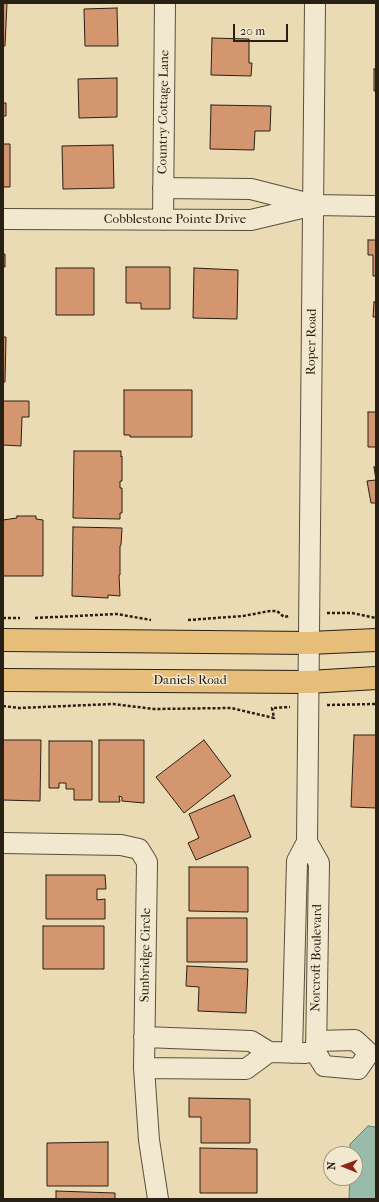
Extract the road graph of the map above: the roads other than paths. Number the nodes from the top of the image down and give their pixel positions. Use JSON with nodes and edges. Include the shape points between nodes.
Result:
{"nodes":[{"id":1,"x":165,"y":3,"type":"edge"},
{"id":2,"x":315,"y":3,"type":"edge"},
{"id":3,"x":163,"y":188,"type":"junction"},
{"id":4,"x":251,"y":189,"type":"junction"},
{"id":5,"x":314,"y":205,"type":"junction"},
{"id":6,"x":376,"y":206,"type":"edge"},
{"id":7,"x":3,"y":219,"type":"edge"},
{"id":8,"x":163,"y":220,"type":"junction"},
{"id":9,"x":251,"y":220,"type":"junction"},
{"id":10,"x":3,"y":640,"type":"edge"},
{"id":11,"x":376,"y":640,"type":"edge"},
{"id":12,"x":309,"y":643,"type":"junction"},
{"id":13,"x":376,"y":678,"type":"edge"},
{"id":14,"x":3,"y":680,"type":"edge"},
{"id":15,"x":309,"y":682,"type":"junction"},
{"id":16,"x":307,"y":842,"type":"junction"},
{"id":17,"x":3,"y":843,"type":"edge"},
{"id":18,"x":144,"y":1037,"type":"junction"},
{"id":19,"x":202,"y":1040,"type":"junction"},
{"id":20,"x":269,"y":1052,"type":"junction"},
{"id":21,"x":292,"y":1052,"type":"junction"},
{"id":22,"x":144,"y":1068,"type":"junction"},
{"id":23,"x":203,"y":1068,"type":"junction"},
{"id":24,"x":158,"y":1199,"type":"edge"}],
"edges":[{"from":1,"to":3,"type":"street","name":"Country Cottage Lane"},
{"from":2,"to":5,"type":"street","name":"Roper Road"},
{"from":3,"to":4,"type":"street"},
{"from":3,"to":8,"type":"street","name":"Country Cottage Lane"},
{"from":4,"to":5,"type":"street"},
{"from":4,"to":9,"type":"street"},
{"from":5,"to":6,"type":"street"},
{"from":5,"to":9,"type":"street","name":"Cobblestone Pointe Drive"},
{"from":5,"to":12,"type":"street","name":"Roper Road"},
{"from":7,"to":8,"type":"street","name":"Cobblestone Pointe Drive"},
{"from":8,"to":9,"type":"street","name":"Cobblestone Pointe Drive"},
{"from":10,"to":12,"type":"main road"},
{"from":11,"to":12,"type":"main road"},
{"from":12,"to":15,"type":"street","name":"Roper Road"},
{"from":13,"to":15,"type":"main road","name":"Daniels Road"},
{"from":14,"to":15,"type":"main road","name":"Daniels Road"},
{"from":15,"to":16,"type":"street","name":"Norcroft Boulevard"},
{"from":16,"to":21,"type":"street","name":"Norcroft Boulevard","via":[[297,861]]},
{"from":16,"to":21,"type":"street","name":"Norcroft Boulevard","via":[[319,863],[316,1047]]},
{"from":17,"to":18,"type":"street","name":"Sunbridge Circle","via":[[121,845],[138,849],[147,862]]},
{"from":18,"to":19,"type":"street"},
{"from":18,"to":22,"type":"street","name":"Sunbridge Circle"},
{"from":19,"to":20,"type":"street","via":[[252,1041]]},
{"from":19,"to":23,"type":"street"},
{"from":20,"to":21,"type":"street","name":"Norcroft Boulevard"},
{"from":20,"to":23,"type":"street","via":[[246,1069]]},
{"from":22,"to":23,"type":"street"},
{"from":22,"to":24,"type":"street","name":"Sunbridge Circle","via":[[149,1140]]}]}
